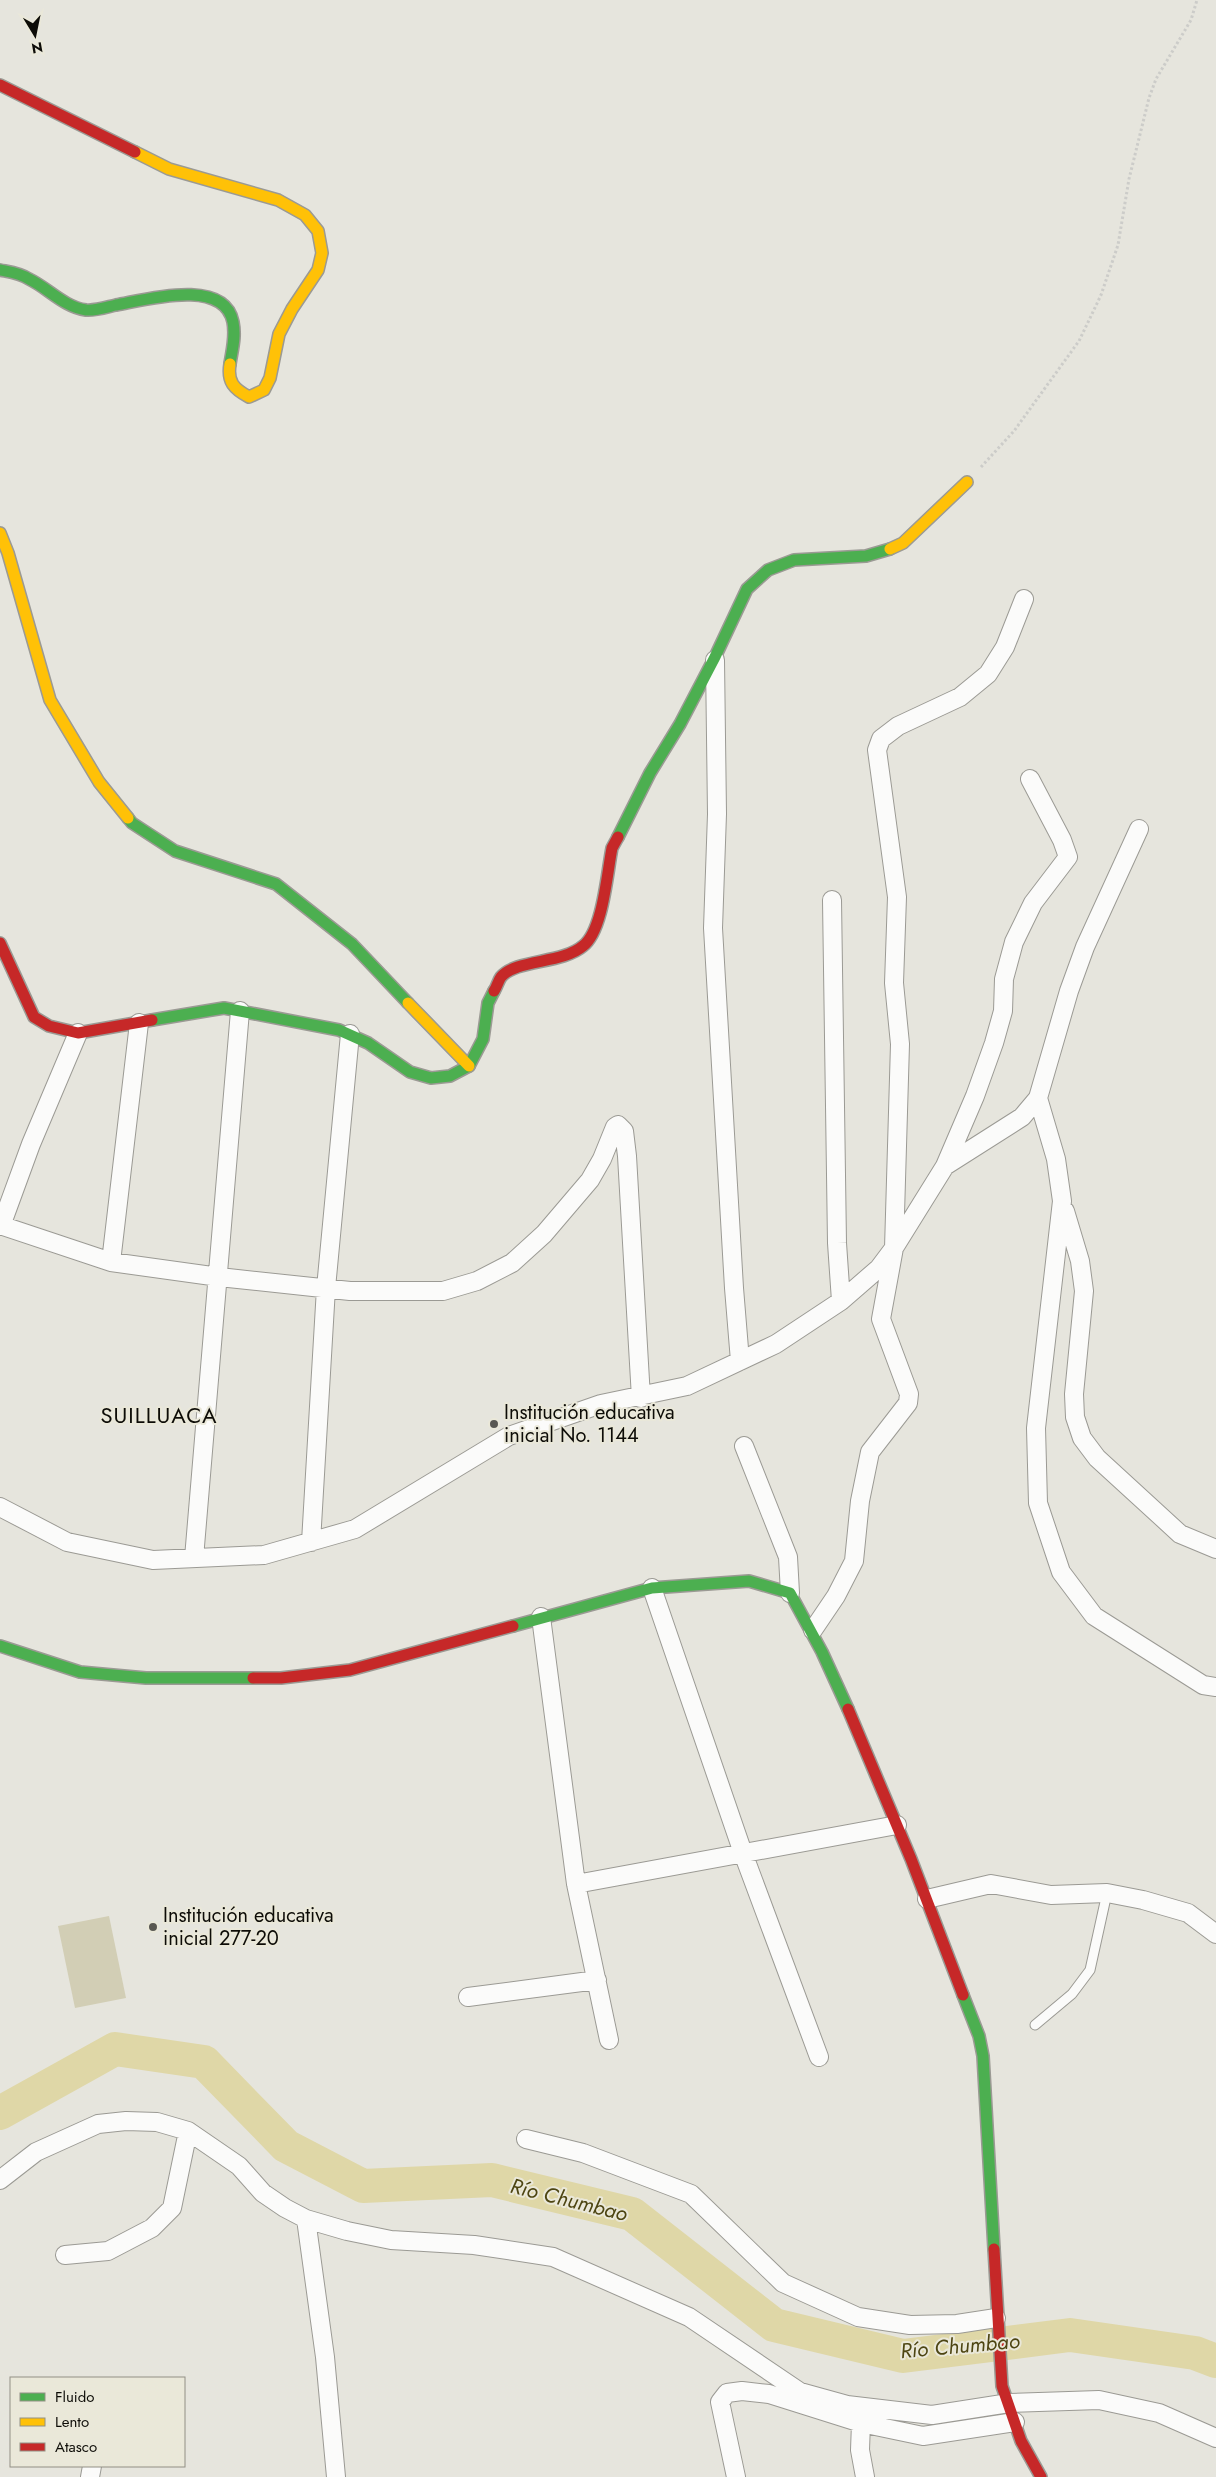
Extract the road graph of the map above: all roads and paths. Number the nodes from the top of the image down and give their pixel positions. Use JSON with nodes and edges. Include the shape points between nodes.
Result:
{"nodes":[{"id":1,"x":1197,"y":0,"type":"edge"},
{"id":2,"x":0,"y":86,"type":"edge"},
{"id":3,"x":0,"y":270,"type":"edge"},
{"id":4,"x":967,"y":482,"type":"joint"},
{"id":5,"x":0,"y":533,"type":"edge"},
{"id":6,"x":1024,"y":598,"type":"dead end"},
{"id":7,"x":715,"y":657,"type":"junction"},
{"id":8,"x":1030,"y":778,"type":"dead end"},
{"id":9,"x":1139,"y":828,"type":"dead end"},
{"id":10,"x":832,"y":900,"type":"dead end"},
{"id":11,"x":0,"y":943,"type":"edge"},
{"id":12,"x":240,"y":1011,"type":"junction"},
{"id":13,"x":139,"y":1023,"type":"junction"},
{"id":14,"x":78,"y":1033,"type":"junction"},
{"id":15,"x":350,"y":1034,"type":"junction"},
{"id":16,"x":468,"y":1066,"type":"junction"},
{"id":17,"x":1038,"y":1098,"type":"junction"},
{"id":18,"x":945,"y":1166,"type":"junction"},
{"id":19,"x":1062,"y":1201,"type":"junction"},
{"id":20,"x":1,"y":1225,"type":"edge"},
{"id":21,"x":894,"y":1248,"type":"junction"},
{"id":22,"x":112,"y":1262,"type":"junction"},
{"id":23,"x":218,"y":1277,"type":"junction"},
{"id":24,"x":326,"y":1288,"type":"junction"},
{"id":25,"x":841,"y":1301,"type":"junction"},
{"id":26,"x":740,"y":1361,"type":"junction"},
{"id":27,"x":641,"y":1398,"type":"junction"},
{"id":28,"x":744,"y":1446,"type":"dead end"},
{"id":29,"x":0,"y":1507,"type":"edge"},
{"id":30,"x":311,"y":1542,"type":"junction"},
{"id":31,"x":1216,"y":1549,"type":"edge"},
{"id":32,"x":194,"y":1558,"type":"junction"},
{"id":33,"x":652,"y":1588,"type":"junction"},
{"id":34,"x":790,"y":1593,"type":"junction"},
{"id":35,"x":541,"y":1617,"type":"junction"},
{"id":36,"x":813,"y":1630,"type":"junction"},
{"id":37,"x":0,"y":1646,"type":"edge"},
{"id":38,"x":1216,"y":1687,"type":"edge"},
{"id":39,"x":897,"y":1824,"type":"junction"},
{"id":40,"x":742,"y":1853,"type":"junction"},
{"id":41,"x":576,"y":1884,"type":"junction"},
{"id":42,"x":1107,"y":1893,"type":"junction"},
{"id":43,"x":927,"y":1899,"type":"junction"},
{"id":44,"x":1216,"y":1934,"type":"edge"},
{"id":45,"x":596,"y":1980,"type":"junction"},
{"id":46,"x":468,"y":1997,"type":"dead end"},
{"id":47,"x":1035,"y":2026,"type":"dead end"},
{"id":48,"x":609,"y":2040,"type":"dead end"},
{"id":49,"x":819,"y":2057,"type":"dead end"},
{"id":50,"x":188,"y":2131,"type":"junction"},
{"id":51,"x":526,"y":2139,"type":"dead end"},
{"id":52,"x":0,"y":2180,"type":"edge"},
{"id":53,"x":306,"y":2219,"type":"junction"},
{"id":54,"x":65,"y":2255,"type":"dead end"},
{"id":55,"x":996,"y":2323,"type":"junction"},
{"id":56,"x":1009,"y":2403,"type":"junction"},
{"id":57,"x":1015,"y":2422,"type":"junction"},
{"id":58,"x":860,"y":2423,"type":"junction"},
{"id":59,"x":1216,"y":2438,"type":"edge"},
{"id":60,"x":336,"y":2477,"type":"edge"},
{"id":61,"x":736,"y":2477,"type":"edge"},
{"id":62,"x":865,"y":2477,"type":"edge"},
{"id":63,"x":1041,"y":2477,"type":"edge"}],
"edges":[{"from":1,"to":4,"type":"path","via":[[1191,20],[1156,79],[1149,98],[1129,179],[1118,245],[1101,294],[1079,341],[1014,431]]},
{"from":2,"to":3,"type":"street","via":[[169,169],[278,200],[305,215],[318,232],[322,253],[318,270],[279,334],[270,378],[264,390],[249,397],[236,393],[229,383],[235,326],[226,308],[209,297],[186,293],[86,310],[64,301],[22,275]]},
{"from":4,"to":7,"type":"street","via":[[903,543],[890,549],[866,556],[794,560],[768,570],[747,588]]},
{"from":5,"to":16,"type":"street","via":[[50,700],[99,782],[132,823],[174,851],[276,884],[352,944]]},
{"from":6,"to":21,"type":"street","via":[[1005,647],[988,674],[960,697],[898,726],[881,739],[877,750],[897,897],[894,983],[900,1044]]},
{"from":7,"to":16,"type":"street","via":[[650,772],[612,848],[597,925],[584,946],[558,959],[523,965],[502,976],[488,1003],[483,1039]]},
{"from":7,"to":26,"type":"street","via":[[717,814],[713,928]]},
{"from":8,"to":18,"type":"street","via":[[1068,856],[1033,904],[1014,942],[1004,979],[1003,1011],[994,1043]]},
{"from":9,"to":17,"type":"street","via":[[1085,947]]},
{"from":10,"to":25,"type":"street","via":[[836,1243]]},
{"from":11,"to":14,"type":"street","via":[[34,1016],[49,1026]]},
{"from":12,"to":13,"type":"street","via":[[224,1008]]},
{"from":12,"to":15,"type":"street"},
{"from":12,"to":23,"type":"street"},
{"from":13,"to":14,"type":"street"},
{"from":13,"to":22,"type":"street"},
{"from":14,"to":20,"type":"street"},
{"from":15,"to":16,"type":"street","via":[[410,1072],[431,1078],[450,1076]]},
{"from":15,"to":24,"type":"street"},
{"from":17,"to":18,"type":"street","via":[[1022,1117]]},
{"from":17,"to":19,"type":"street","via":[[1056,1159]]},
{"from":18,"to":21,"type":"street"},
{"from":19,"to":31,"type":"street","via":[[1080,1261],[1084,1291],[1074,1394],[1075,1417],[1082,1438],[1096,1458],[1180,1534]]},
{"from":19,"to":38,"type":"street","via":[[1036,1428],[1038,1503],[1061,1572],[1094,1616],[1203,1685]]},
{"from":20,"to":22,"type":"street"},
{"from":21,"to":25,"type":"street","via":[[879,1268]]},
{"from":21,"to":36,"type":"street","via":[[881,1319],[909,1394],[908,1403],[870,1452],[860,1501],[854,1561]]},
{"from":22,"to":23,"type":"street"},
{"from":23,"to":24,"type":"street"},
{"from":23,"to":32,"type":"street"},
{"from":24,"to":27,"type":"street","via":[[443,1292],[476,1281],[512,1263],[574,1202],[590,1180],[618,1125],[624,1131],[627,1156]]},
{"from":24,"to":30,"type":"street"},
{"from":25,"to":26,"type":"street","via":[[776,1344]]},
{"from":26,"to":27,"type":"street","via":[[687,1386]]},
{"from":27,"to":30,"type":"street","via":[[601,1404],[509,1436],[354,1529]]},
{"from":28,"to":34,"type":"street","via":[[788,1557]]},
{"from":29,"to":32,"type":"street","via":[[67,1542],[153,1560]]},
{"from":30,"to":32,"type":"street","via":[[264,1555]]},
{"from":33,"to":34,"type":"street","via":[[749,1582]]},
{"from":33,"to":35,"type":"street"},
{"from":33,"to":40,"type":"street"},
{"from":34,"to":36,"type":"street"},
{"from":35,"to":37,"type":"street","via":[[350,1670],[281,1678],[146,1678],[80,1672]]},
{"from":35,"to":41,"type":"street"},
{"from":36,"to":39,"type":"street"},
{"from":39,"to":40,"type":"street"},
{"from":39,"to":43,"type":"street"},
{"from":40,"to":41,"type":"street"},
{"from":40,"to":49,"type":"street"},
{"from":41,"to":45,"type":"street"},
{"from":42,"to":43,"type":"street","via":[[1050,1895],[990,1884]]},
{"from":42,"to":44,"type":"street","via":[[1188,1913]]},
{"from":42,"to":47,"type":"lane","via":[[1090,1970],[1072,1994]]},
{"from":43,"to":55,"type":"street","via":[[979,2036],[983,2056]]},
{"from":45,"to":46,"type":"street"},
{"from":45,"to":48,"type":"street"},
{"from":50,"to":52,"type":"street","via":[[157,2122],[98,2124],[36,2152]]},
{"from":50,"to":53,"type":"street","via":[[239,2166],[263,2193]]},
{"from":50,"to":54,"type":"street","via":[[172,2208],[152,2228],[108,2251]]},
{"from":51,"to":55,"type":"street","via":[[583,2153],[691,2194],[783,2283],[858,2317],[910,2325]]},
{"from":53,"to":56,"type":"street","via":[[391,2240],[474,2245],[553,2257],[689,2317],[800,2392],[847,2405],[932,2415]]},
{"from":53,"to":60,"type":"street","via":[[325,2357]]},
{"from":55,"to":56,"type":"street","via":[[1002,2386]]},
{"from":56,"to":57,"type":"street"},
{"from":56,"to":59,"type":"street","via":[[1099,2400],[1159,2413]]},
{"from":57,"to":58,"type":"street","via":[[923,2436]]},
{"from":57,"to":63,"type":"street"},
{"from":58,"to":61,"type":"street","via":[[769,2394],[727,2393],[720,2402]]},
{"from":58,"to":62,"type":"street"}]}
